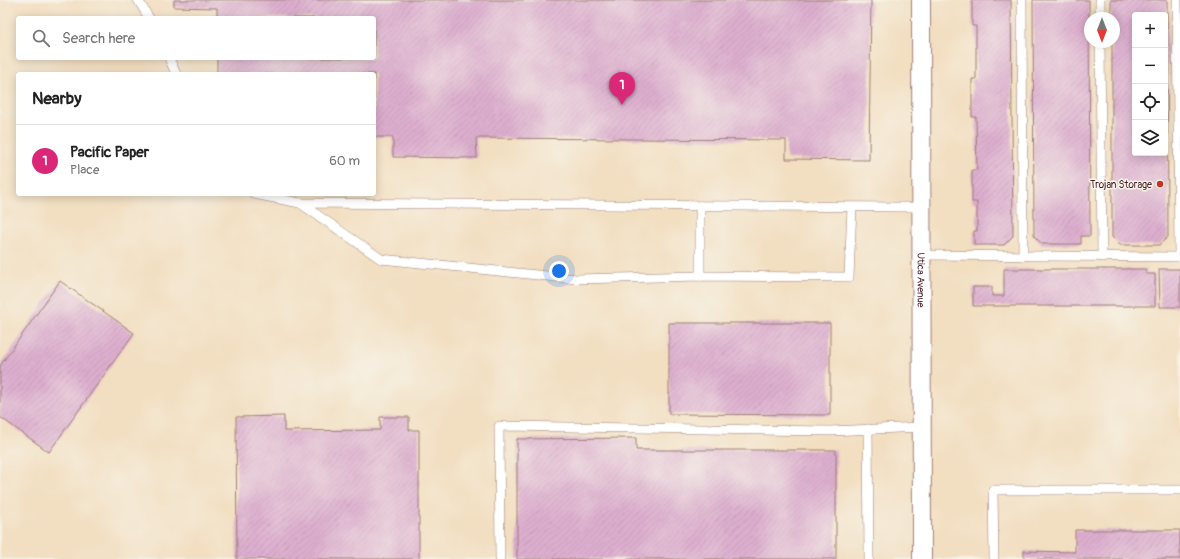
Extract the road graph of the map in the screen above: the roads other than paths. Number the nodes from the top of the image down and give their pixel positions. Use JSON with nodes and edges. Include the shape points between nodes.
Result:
{"nodes":[{"id":1,"x":138,"y":0,"type":"edge"},
{"id":2,"x":921,"y":0,"type":"edge"},
{"id":3,"x":1022,"y":0,"type":"edge"},
{"id":4,"x":1100,"y":0,"type":"edge"},
{"id":5,"x":1177,"y":0,"type":"edge"},
{"id":6,"x":1100,"y":12,"type":"edge"},
{"id":7,"x":148,"y":16,"type":"edge"},
{"id":8,"x":1100,"y":48,"type":"edge"},
{"id":9,"x":170,"y":60,"type":"edge"},
{"id":10,"x":175,"y":72,"type":"edge"},
{"id":11,"x":264,"y":196,"type":"edge"},
{"id":12,"x":300,"y":203,"type":"junction"},
{"id":13,"x":700,"y":206,"type":"junction"},
{"id":14,"x":852,"y":207,"type":"junction"},
{"id":15,"x":921,"y":207,"type":"junction"},
{"id":16,"x":921,"y":255,"type":"junction"},
{"id":17,"x":1023,"y":256,"type":"junction"},
{"id":18,"x":1102,"y":257,"type":"junction"},
{"id":19,"x":1180,"y":257,"type":"edge"},
{"id":20,"x":700,"y":276,"type":"junction"},
{"id":21,"x":922,"y":427,"type":"junction"},
{"id":22,"x":868,"y":429,"type":"junction"},
{"id":23,"x":1180,"y":490,"type":"edge"},
{"id":24,"x":500,"y":559,"type":"edge"},
{"id":25,"x":869,"y":559,"type":"edge"},
{"id":26,"x":922,"y":559,"type":"edge"},
{"id":27,"x":994,"y":559,"type":"edge"}],
"edges":[{"from":1,"to":7,"type":"lane"},
{"from":2,"to":15,"type":"street","name":"Utica Avenue"},
{"from":3,"to":17,"type":"lane"},
{"from":4,"to":6,"type":"lane"},
{"from":5,"to":19,"type":"lane"},
{"from":8,"to":18,"type":"lane"},
{"from":9,"to":10,"type":"lane"},
{"from":11,"to":12,"type":"lane"},
{"from":12,"to":13,"type":"lane"},
{"from":12,"to":20,"type":"lane","via":[[381,259],[576,279]]},
{"from":13,"to":14,"type":"lane"},
{"from":13,"to":20,"type":"lane"},
{"from":14,"to":15,"type":"lane"},
{"from":14,"to":20,"type":"lane","via":[[849,276]]},
{"from":15,"to":16,"type":"street","name":"Utica Avenue"},
{"from":16,"to":17,"type":"lane"},
{"from":16,"to":21,"type":"street","name":"Utica Avenue"},
{"from":17,"to":18,"type":"lane"},
{"from":18,"to":19,"type":"lane"},
{"from":21,"to":22,"type":"lane"},
{"from":21,"to":26,"type":"street","name":"Utica Avenue"},
{"from":22,"to":24,"type":"lane","via":[[830,431],[499,426]]},
{"from":22,"to":25,"type":"lane"},
{"from":23,"to":27,"type":"lane","via":[[993,490]]}]}
